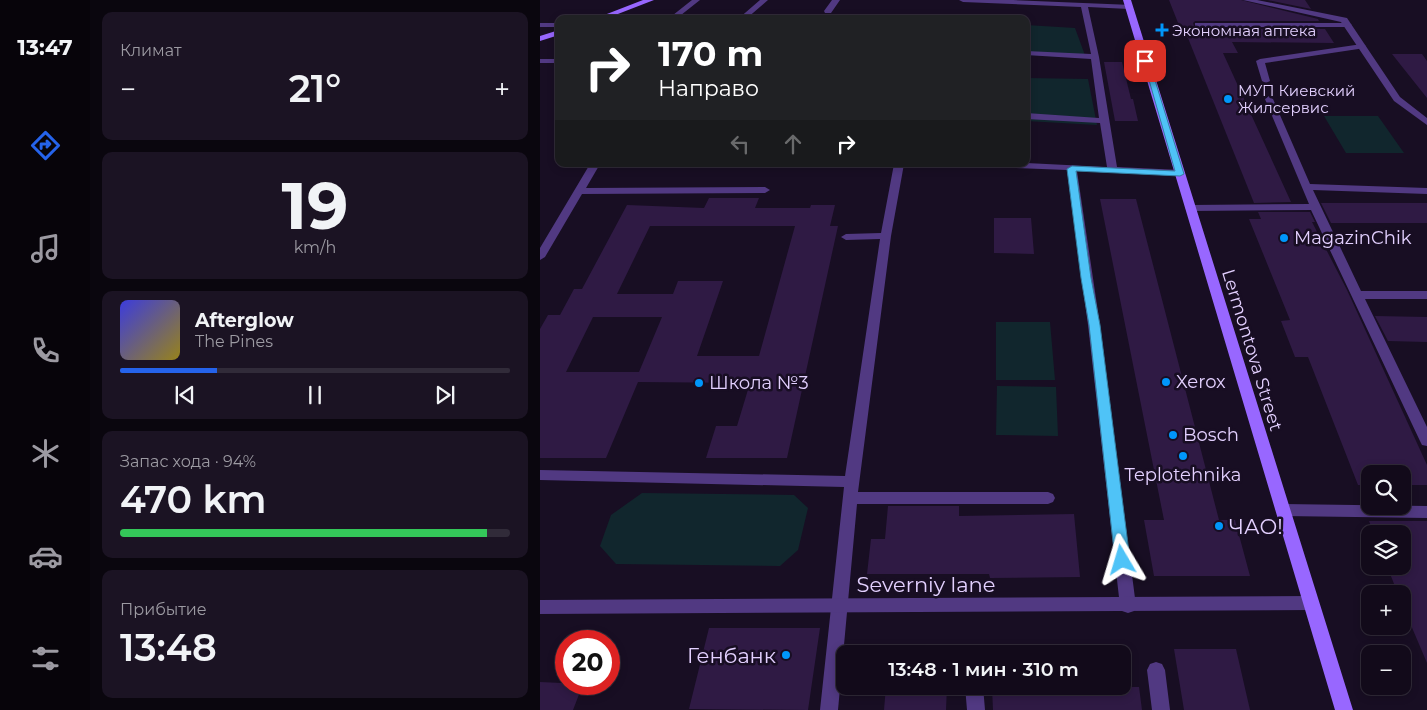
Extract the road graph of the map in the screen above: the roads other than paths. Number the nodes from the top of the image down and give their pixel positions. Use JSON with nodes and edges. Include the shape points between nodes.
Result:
{"nodes":[{"id":1,"x":650,"y":0,"type":"edge"},
{"id":2,"x":696,"y":0,"type":"edge"},
{"id":3,"x":764,"y":0,"type":"edge"},
{"id":4,"x":836,"y":0,"type":"edge"},
{"id":5,"x":963,"y":0,"type":"edge"},
{"id":6,"x":1247,"y":0,"type":"edge"},
{"id":7,"x":1128,"y":3,"type":"edge"},
{"id":8,"x":1084,"y":5,"type":"junction"},
{"id":9,"x":828,"y":11,"type":"dead end"},
{"id":10,"x":609,"y":15,"type":"edge"},
{"id":11,"x":676,"y":15,"type":"edge"},
{"id":12,"x":746,"y":15,"type":"edge"},
{"id":13,"x":555,"y":24,"type":"edge"},
{"id":14,"x":540,"y":25,"type":"edge"},
{"id":15,"x":1198,"y":25,"type":"dead end"},
{"id":16,"x":1348,"y":25,"type":"junction"},
{"id":17,"x":555,"y":33,"type":"edge"},
{"id":18,"x":540,"y":39,"type":"edge"},
{"id":19,"x":1362,"y":46,"type":"junction"},
{"id":20,"x":1030,"y":53,"type":"edge"},
{"id":21,"x":1095,"y":57,"type":"junction"},
{"id":22,"x":540,"y":61,"type":"edge"},
{"id":23,"x":555,"y":61,"type":"edge"},
{"id":24,"x":1266,"y":81,"type":"dead end"},
{"id":25,"x":1269,"y":100,"type":"dead end"},
{"id":26,"x":1030,"y":116,"type":"edge"},
{"id":27,"x":1104,"y":121,"type":"junction"},
{"id":28,"x":1426,"y":121,"type":"edge"},
{"id":29,"x":1030,"y":166,"type":"edge"},
{"id":30,"x":593,"y":167,"type":"edge"},
{"id":31,"x":898,"y":167,"type":"edge"},
{"id":32,"x":1072,"y":169,"type":"junction"},
{"id":33,"x":1113,"y":171,"type":"junction"},
{"id":34,"x":1180,"y":174,"type":"junction"},
{"id":35,"x":1306,"y":188,"type":"junction"},
{"id":36,"x":765,"y":190,"type":"dead end"},
{"id":37,"x":1427,"y":190,"type":"edge"},
{"id":38,"x":580,"y":191,"type":"junction"},
{"id":39,"x":1314,"y":207,"type":"junction"},
{"id":40,"x":1190,"y":208,"type":"junction"},
{"id":41,"x":886,"y":236,"type":"junction"},
{"id":42,"x":846,"y":237,"type":"dead end"},
{"id":43,"x":540,"y":257,"type":"edge"},
{"id":44,"x":1357,"y":295,"type":"junction"},
{"id":45,"x":1427,"y":295,"type":"edge"},
{"id":46,"x":1427,"y":441,"type":"edge"},
{"id":47,"x":540,"y":475,"type":"edge"},
{"id":48,"x":852,"y":482,"type":"junction"},
{"id":49,"x":850,"y":498,"type":"junction"},
{"id":50,"x":1048,"y":498,"type":"dead end"},
{"id":51,"x":1283,"y":510,"type":"junction"},
{"id":52,"x":1427,"y":512,"type":"edge"},
{"id":53,"x":1311,"y":603,"type":"junction"},
{"id":54,"x":839,"y":605,"type":"junction"},
{"id":55,"x":1128,"y":606,"type":"junction"},
{"id":56,"x":540,"y":607,"type":"edge"},
{"id":57,"x":1156,"y":670,"type":"dead end"},
{"id":58,"x":975,"y":695,"type":"edge"},
{"id":59,"x":828,"y":710,"type":"edge"},
{"id":60,"x":976,"y":710,"type":"edge"},
{"id":61,"x":1161,"y":710,"type":"edge"},
{"id":62,"x":1344,"y":710,"type":"edge"}],
"edges":[{"from":1,"to":10,"type":"main road"},
{"from":2,"to":11,"type":"street"},
{"from":3,"to":12,"type":"street"},
{"from":4,"to":9,"type":"street"},
{"from":5,"to":8,"type":"street"},
{"from":6,"to":16,"type":"street","via":[[1344,20]]},
{"from":7,"to":8,"type":"street"},
{"from":7,"to":34,"type":"main road","name":"Lermontova Street"},
{"from":8,"to":21,"type":"street"},
{"from":13,"to":14,"type":"street"},
{"from":15,"to":16,"type":"street"},
{"from":16,"to":19,"type":"street"},
{"from":17,"to":18,"type":"main road"},
{"from":19,"to":24,"type":"street","via":[[1260,61]]},
{"from":19,"to":28,"type":"street","via":[[1397,100]]},
{"from":20,"to":21,"type":"street"},
{"from":21,"to":27,"type":"street"},
{"from":22,"to":23,"type":"street"},
{"from":25,"to":35,"type":"street"},
{"from":26,"to":27,"type":"street"},
{"from":27,"to":33,"type":"street"},
{"from":29,"to":32,"type":"street"},
{"from":30,"to":38,"type":"street"},
{"from":31,"to":41,"type":"street"},
{"from":32,"to":33,"type":"street"},
{"from":32,"to":55,"type":"street"},
{"from":33,"to":34,"type":"street"},
{"from":34,"to":40,"type":"main road","name":"Lermontova Street"},
{"from":35,"to":37,"type":"street"},
{"from":35,"to":39,"type":"street"},
{"from":36,"to":38,"type":"street"},
{"from":38,"to":43,"type":"street"},
{"from":39,"to":40,"type":"street"},
{"from":39,"to":44,"type":"street"},
{"from":40,"to":51,"type":"main road","name":"Lermontova Street"},
{"from":41,"to":42,"type":"street"},
{"from":41,"to":48,"type":"street"},
{"from":44,"to":45,"type":"street"},
{"from":44,"to":46,"type":"street"},
{"from":47,"to":48,"type":"street"},
{"from":48,"to":49,"type":"street"},
{"from":49,"to":50,"type":"street"},
{"from":49,"to":54,"type":"street"},
{"from":51,"to":52,"type":"street"},
{"from":51,"to":53,"type":"main road","name":"Lermontova Street"},
{"from":53,"to":55,"type":"street","name":"Severniy lane"},
{"from":53,"to":62,"type":"main road","name":"Lermontova Street"},
{"from":54,"to":55,"type":"street","name":"Severniy lane"},
{"from":54,"to":56,"type":"street","name":"Severniy lane"},
{"from":54,"to":59,"type":"street"},
{"from":57,"to":61,"type":"street"},
{"from":58,"to":60,"type":"street"}]}
